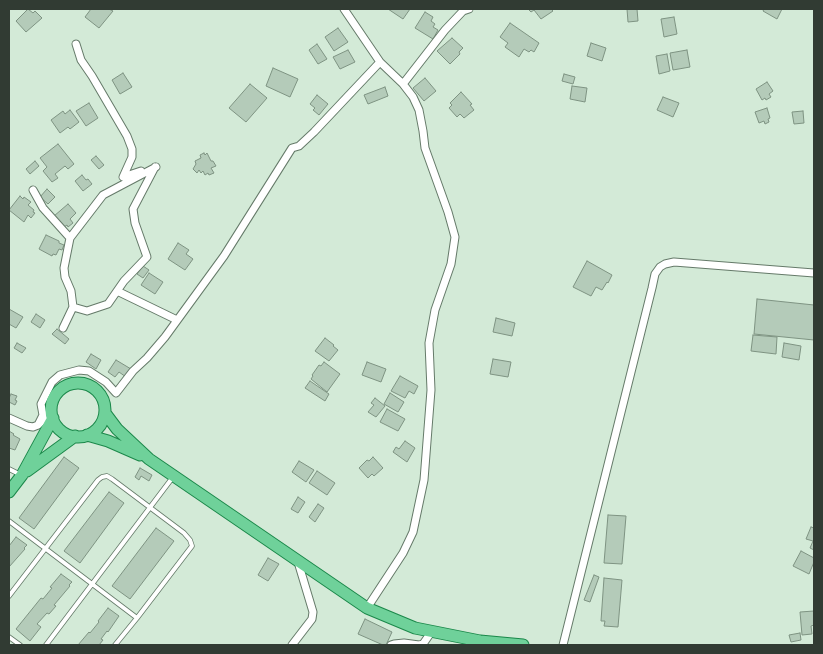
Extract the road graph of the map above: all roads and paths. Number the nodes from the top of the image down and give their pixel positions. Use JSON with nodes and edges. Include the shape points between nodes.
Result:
{"nodes":[{"id":1,"x":344,"y":9,"type":"edge"},
{"id":2,"x":465,"y":10,"type":"edge"},
{"id":3,"x":76,"y":44,"type":"dead end"},
{"id":4,"x":380,"y":62,"type":"junction"},
{"id":5,"x":403,"y":84,"type":"junction"},
{"id":6,"x":156,"y":167,"type":"junction"},
{"id":7,"x":33,"y":190,"type":"dead end"},
{"id":8,"x":70,"y":238,"type":"junction"},
{"id":9,"x":814,"y":273,"type":"edge"},
{"id":10,"x":117,"y":291,"type":"junction"},
{"id":11,"x":73,"y":307,"type":"junction"},
{"id":12,"x":176,"y":320,"type":"junction"},
{"id":13,"x":63,"y":328,"type":"dead end"},
{"id":14,"x":105,"y":413,"type":"junction"},
{"id":15,"x":52,"y":415,"type":"junction"},
{"id":16,"x":9,"y":418,"type":"edge"},
{"id":17,"x":38,"y":425,"type":"junction"},
{"id":18,"x":87,"y":435,"type":"junction"},
{"id":19,"x":75,"y":436,"type":"junction"},
{"id":20,"x":149,"y":459,"type":"junction"},
{"id":21,"x":9,"y":469,"type":"edge"},
{"id":22,"x":22,"y":475,"type":"junction"},
{"id":23,"x":174,"y":476,"type":"junction"},
{"id":24,"x":9,"y":492,"type":"edge"},
{"id":25,"x":150,"y":508,"type":"junction"},
{"id":26,"x":9,"y":521,"type":"edge"},
{"id":27,"x":45,"y":548,"type":"junction"},
{"id":28,"x":297,"y":560,"type":"junction"},
{"id":29,"x":92,"y":584,"type":"junction"},
{"id":30,"x":9,"y":596,"type":"edge"},
{"id":31,"x":367,"y":608,"type":"junction"},
{"id":32,"x":137,"y":618,"type":"junction"},
{"id":33,"x":432,"y":631,"type":"junction"},
{"id":34,"x":9,"y":637,"type":"edge"},
{"id":35,"x":480,"y":643,"type":"edge"},
{"id":36,"x":20,"y":645,"type":"edge"},
{"id":37,"x":46,"y":645,"type":"edge"},
{"id":38,"x":115,"y":645,"type":"edge"},
{"id":39,"x":292,"y":645,"type":"edge"},
{"id":40,"x":391,"y":645,"type":"edge"},
{"id":41,"x":419,"y":645,"type":"edge"},
{"id":42,"x":523,"y":645,"type":"edge"},
{"id":43,"x":563,"y":645,"type":"edge"}],
"edges":[{"from":1,"to":4,"type":"street"},
{"from":2,"to":5,"type":"street"},
{"from":3,"to":6,"type":"street","via":[[81,60],[132,149],[132,157],[122,177]]},
{"from":4,"to":5,"type":"street"},
{"from":4,"to":12,"type":"street","via":[[307,139],[292,148],[224,256]]},
{"from":5,"to":31,"type":"street","via":[[419,110],[425,148],[455,237],[451,264],[435,310],[429,343],[431,390],[424,480],[413,532]]},
{"from":6,"to":8,"type":"street","via":[[103,195]]},
{"from":6,"to":10,"type":"street","via":[[134,209],[135,223],[147,257]]},
{"from":7,"to":8,"type":"street","via":[[43,208]]},
{"from":8,"to":11,"type":"street","via":[[64,268]]},
{"from":9,"to":43,"type":"street","via":[[674,262],[665,264],[654,274]]},
{"from":10,"to":11,"type":"street","via":[[108,304],[96,309],[87,311]]},
{"from":10,"to":12,"type":"street"},
{"from":11,"to":13,"type":"street"},
{"from":12,"to":17,"type":"street","via":[[116,393],[89,371],[60,375],[52,382],[41,404],[43,414]]},
{"from":14,"to":15,"type":"main road","via":[[101,396],[93,387],[82,383],[70,384],[60,390],[53,400]]},
{"from":14,"to":18,"type":"main road","via":[[101,424]]},
{"from":14,"to":20,"type":"main road"},
{"from":15,"to":17,"type":"street"},
{"from":15,"to":19,"type":"main road","via":[[63,432]]},
{"from":15,"to":22,"type":"main road"},
{"from":16,"to":17,"type":"street","via":[[27,426]]},
{"from":18,"to":19,"type":"main road"},
{"from":18,"to":20,"type":"main road"},
{"from":19,"to":22,"type":"main road"},
{"from":20,"to":23,"type":"main road"},
{"from":21,"to":22,"type":"lane"},
{"from":22,"to":24,"type":"main road"},
{"from":23,"to":25,"type":"lane"},
{"from":23,"to":28,"type":"main road"},
{"from":25,"to":27,"type":"lane","via":[[112,479],[102,477]]},
{"from":25,"to":29,"type":"lane"},
{"from":25,"to":32,"type":"lane","via":[[184,533],[192,546]]},
{"from":26,"to":27,"type":"lane"},
{"from":27,"to":29,"type":"lane"},
{"from":27,"to":30,"type":"lane"},
{"from":28,"to":31,"type":"main road"},
{"from":28,"to":39,"type":"street","via":[[313,612],[312,619]]},
{"from":29,"to":32,"type":"lane"},
{"from":29,"to":37,"type":"lane"},
{"from":31,"to":33,"type":"main road","via":[[415,628]]},
{"from":32,"to":38,"type":"lane"},
{"from":33,"to":35,"type":"main road"},
{"from":33,"to":41,"type":"street"},
{"from":34,"to":36,"type":"lane"},
{"from":35,"to":42,"type":"main road"},
{"from":40,"to":41,"type":"street"}]}
